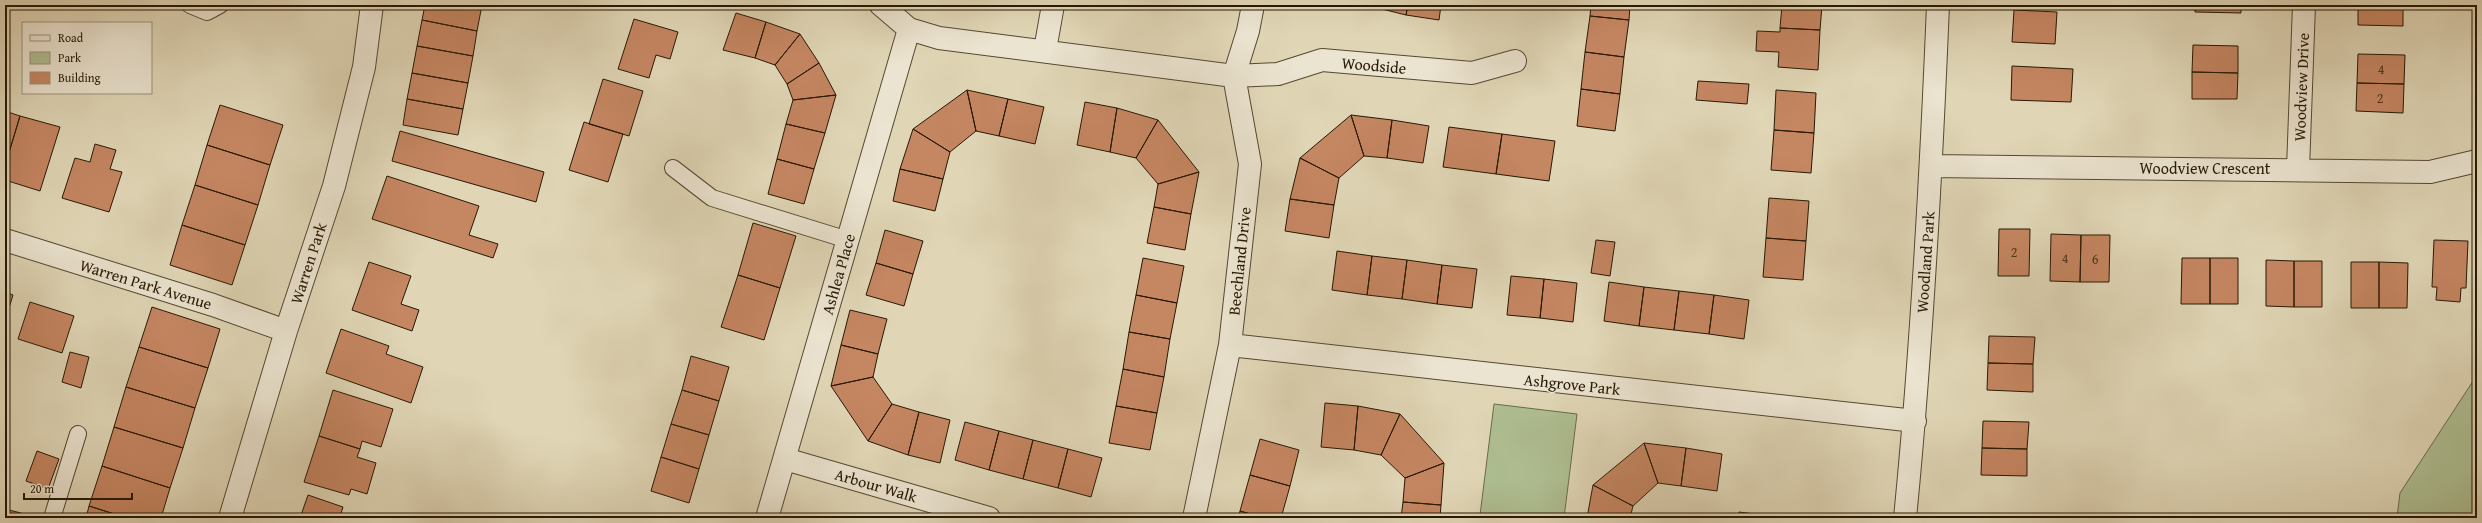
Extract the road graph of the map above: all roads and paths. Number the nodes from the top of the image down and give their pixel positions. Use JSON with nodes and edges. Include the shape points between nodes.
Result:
{"nodes":[{"id":1,"x":190,"y":5,"type":"edge"},
{"id":2,"x":220,"y":5,"type":"edge"},
{"id":3,"x":372,"y":5,"type":"edge"},
{"id":4,"x":881,"y":5,"type":"edge"},
{"id":5,"x":1054,"y":5,"type":"edge"},
{"id":6,"x":1253,"y":5,"type":"edge"},
{"id":7,"x":1938,"y":5,"type":"edge"},
{"id":8,"x":2304,"y":5,"type":"edge"},
{"id":9,"x":909,"y":29,"type":"junction"},
{"id":10,"x":1045,"y":50,"type":"junction"},
{"id":11,"x":1515,"y":61,"type":"dead end"},
{"id":12,"x":1234,"y":76,"type":"junction"},
{"id":13,"x":2477,"y":161,"type":"edge"},
{"id":14,"x":1931,"y":166,"type":"junction"},
{"id":15,"x":673,"y":168,"type":"dead end"},
{"id":16,"x":2298,"y":169,"type":"junction"},
{"id":17,"x":5,"y":240,"type":"edge"},
{"id":18,"x":848,"y":240,"type":"junction"},
{"id":19,"x":286,"y":331,"type":"junction"},
{"id":20,"x":1230,"y":346,"type":"junction"},
{"id":21,"x":1914,"y":421,"type":"junction"},
{"id":22,"x":78,"y":434,"type":"dead end"},
{"id":23,"x":785,"y":459,"type":"junction"},
{"id":24,"x":52,"y":518,"type":"edge"},
{"id":25,"x":230,"y":518,"type":"edge"},
{"id":26,"x":767,"y":518,"type":"edge"},
{"id":27,"x":989,"y":518,"type":"edge"},
{"id":28,"x":1194,"y":518,"type":"edge"},
{"id":29,"x":1905,"y":518,"type":"edge"}],
"edges":[{"from":1,"to":2,"type":"lane","via":[[207,12]]},
{"from":3,"to":19,"type":"street","name":"Warren Park","via":[[364,67],[334,186]]},
{"from":4,"to":9,"type":"street"},
{"from":5,"to":10,"type":"street"},
{"from":6,"to":12,"type":"street","name":"Beechland Drive"},
{"from":7,"to":14,"type":"street","name":"Woodland Park"},
{"from":8,"to":16,"type":"street","name":"Woodview Drive"},
{"from":9,"to":10,"type":"street","name":"Woodside","via":[[940,38]]},
{"from":9,"to":18,"type":"street","name":"Ashlea Place"},
{"from":10,"to":12,"type":"street","name":"Woodside"},
{"from":11,"to":12,"type":"street","name":"Woodside","via":[[1472,73],[1322,60],[1278,74]]},
{"from":12,"to":20,"type":"street","name":"Beechland Drive","via":[[1250,164]]},
{"from":13,"to":16,"type":"street","name":"Woodview Crescent","via":[[2430,172]]},
{"from":14,"to":16,"type":"street","name":"Woodview Crescent"},
{"from":14,"to":21,"type":"street","name":"Woodland Park"},
{"from":15,"to":18,"type":"lane","via":[[712,198]]},
{"from":17,"to":19,"type":"street","name":"Warren Park Avenue","via":[[213,305]]},
{"from":18,"to":23,"type":"street","name":"Ashlea Place"},
{"from":19,"to":25,"type":"street","name":"Warren Park"},
{"from":20,"to":21,"type":"street","name":"Ashgrove Park"},
{"from":20,"to":28,"type":"street","name":"Beechland Drive"},
{"from":21,"to":29,"type":"street","name":"Woodland Park"},
{"from":22,"to":24,"type":"lane"},
{"from":23,"to":26,"type":"street","name":"Ashlea Place"},
{"from":23,"to":27,"type":"street","name":"Arbour Walk"}]}
